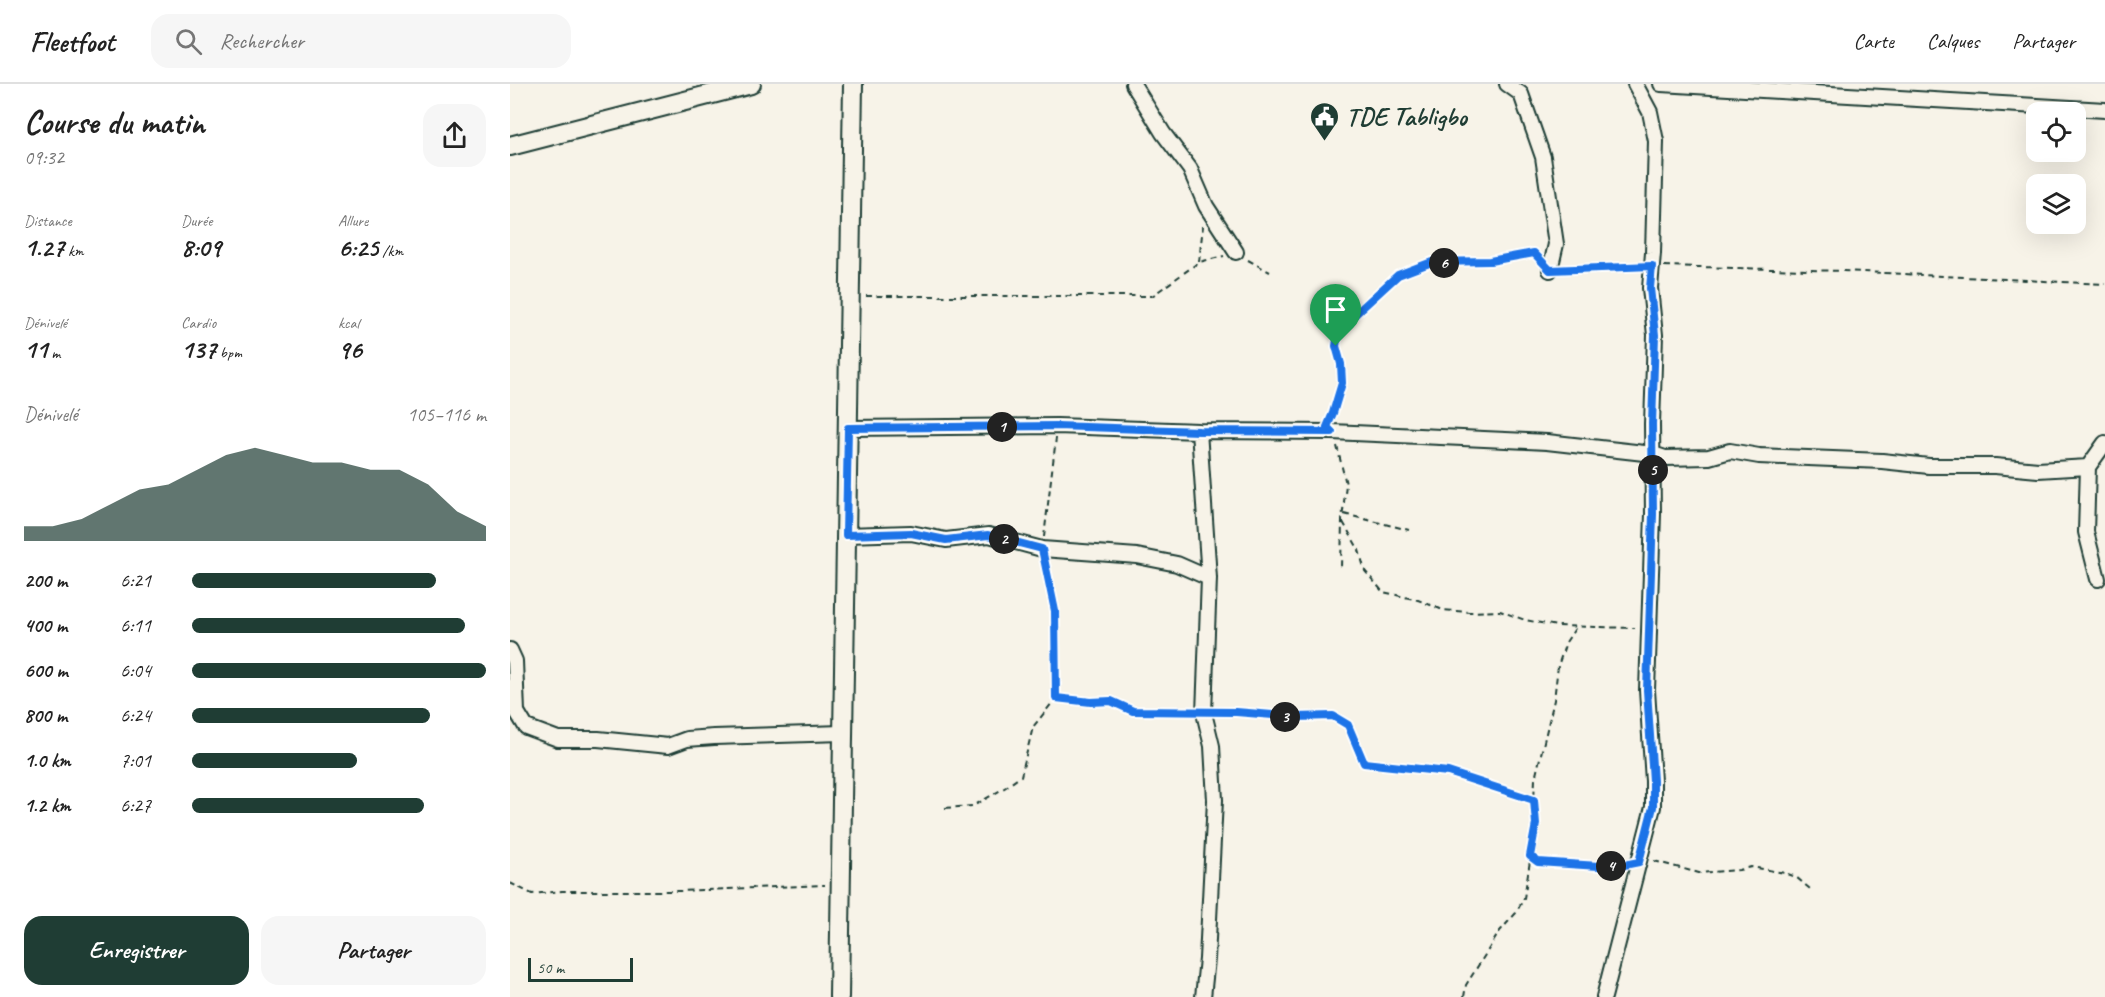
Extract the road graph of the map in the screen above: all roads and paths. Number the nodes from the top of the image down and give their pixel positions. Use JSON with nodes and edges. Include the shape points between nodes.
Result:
{"nodes":[{"id":1,"x":751,"y":84,"type":"edge"},
{"id":2,"x":853,"y":84,"type":"edge"},
{"id":3,"x":1133,"y":84,"type":"edge"},
{"id":4,"x":1507,"y":84,"type":"edge"},
{"id":5,"x":1635,"y":84,"type":"edge"},
{"id":6,"x":1661,"y":84,"type":"edge"},
{"id":7,"x":2105,"y":110,"type":"edge"},
{"id":8,"x":510,"y":146,"type":"edge"},
{"id":9,"x":1206,"y":206,"type":"junction"},
{"id":10,"x":1236,"y":252,"type":"junction"},
{"id":11,"x":1198,"y":262,"type":"junction"},
{"id":12,"x":1652,"y":266,"type":"junction"},
{"id":13,"x":1550,"y":270,"type":"junction"},
{"id":14,"x":1270,"y":273,"type":"dead end"},
{"id":15,"x":2105,"y":284,"type":"edge"},
{"id":16,"x":848,"y":296,"type":"junction"},
{"id":17,"x":1057,"y":426,"type":"junction"},
{"id":18,"x":848,"y":428,"type":"junction"},
{"id":19,"x":1199,"y":431,"type":"junction"},
{"id":20,"x":1332,"y":432,"type":"junction"},
{"id":21,"x":2105,"y":443,"type":"edge"},
{"id":22,"x":1653,"y":454,"type":"junction"},
{"id":23,"x":2088,"y":467,"type":"junction"},
{"id":24,"x":1344,"y":514,"type":"junction"},
{"id":25,"x":1342,"y":520,"type":"junction"},
{"id":26,"x":1409,"y":530,"type":"dead end"},
{"id":27,"x":846,"y":535,"type":"junction"},
{"id":28,"x":1042,"y":549,"type":"junction"},
{"id":29,"x":1341,"y":568,"type":"dead end"},
{"id":30,"x":1209,"y":579,"type":"junction"},
{"id":31,"x":2098,"y":579,"type":"dead end"},
{"id":32,"x":1650,"y":626,"type":"junction"},
{"id":33,"x":1576,"y":627,"type":"junction"},
{"id":34,"x":510,"y":654,"type":"edge"},
{"id":35,"x":1056,"y":698,"type":"junction"},
{"id":36,"x":1204,"y":713,"type":"junction"},
{"id":37,"x":842,"y":734,"type":"junction"},
{"id":38,"x":1534,"y":800,"type":"junction"},
{"id":39,"x":945,"y":808,"type":"dead end"},
{"id":40,"x":1530,"y":856,"type":"junction"},
{"id":41,"x":1639,"y":859,"type":"junction"},
{"id":42,"x":510,"y":883,"type":"edge"},
{"id":43,"x":840,"y":885,"type":"junction"},
{"id":44,"x":1810,"y":889,"type":"dead end"},
{"id":45,"x":839,"y":997,"type":"edge"},
{"id":46,"x":1203,"y":997,"type":"edge"},
{"id":47,"x":1464,"y":997,"type":"edge"},
{"id":48,"x":1604,"y":997,"type":"edge"}],
"edges":[{"from":1,"to":8,"type":"street"},
{"from":2,"to":16,"type":"street"},
{"from":3,"to":9,"type":"street","via":[[1190,169]]},
{"from":4,"to":13,"type":"street","via":[[1521,94],[1543,157],[1556,244]]},
{"from":5,"to":12,"type":"street","via":[[1650,112],[1656,141]]},
{"from":6,"to":7,"type":"street"},
{"from":9,"to":10,"type":"street"},
{"from":9,"to":11,"type":"path"},
{"from":10,"to":11,"type":"path"},
{"from":10,"to":14,"type":"path"},
{"from":11,"to":16,"type":"path","via":[[1152,296]]},
{"from":12,"to":13,"type":"path"},
{"from":12,"to":15,"type":"path"},
{"from":12,"to":22,"type":"street"},
{"from":13,"to":20,"type":"path","via":[[1534,253],[1490,261],[1432,262],[1398,275],[1339,329],[1336,346],[1342,383],[1327,427]]},
{"from":16,"to":18,"type":"street"},
{"from":17,"to":18,"type":"street"},
{"from":17,"to":19,"type":"street"},
{"from":17,"to":28,"type":"path"},
{"from":18,"to":27,"type":"street"},
{"from":19,"to":20,"type":"street"},
{"from":19,"to":30,"type":"street"},
{"from":20,"to":22,"type":"street","via":[[1547,442]]},
{"from":20,"to":24,"type":"path","via":[[1346,484]]},
{"from":21,"to":23,"type":"street"},
{"from":22,"to":23,"type":"street","via":[[1665,458],[1709,457],[1730,451],[1929,466],[2038,470]]},
{"from":22,"to":32,"type":"street"},
{"from":23,"to":31,"type":"street","via":[[2086,532]]},
{"from":24,"to":25,"type":"path"},
{"from":24,"to":26,"type":"path"},
{"from":25,"to":29,"type":"path"},
{"from":25,"to":33,"type":"path","via":[[1359,550],[1365,571],[1383,592],[1443,610],[1500,611],[1525,620]]},
{"from":27,"to":28,"type":"street","via":[[911,533],[946,540],[988,535]]},
{"from":27,"to":37,"type":"street"},
{"from":28,"to":30,"type":"street","via":[[1137,556],[1176,564]]},
{"from":28,"to":35,"type":"path","via":[[1055,611]]},
{"from":30,"to":36,"type":"street"},
{"from":32,"to":33,"type":"path"},
{"from":32,"to":41,"type":"street","via":[[1647,690],[1653,807]]},
{"from":33,"to":38,"type":"path","via":[[1558,666]]},
{"from":34,"to":37,"type":"street","via":[[515,661],[517,712],[526,727],[558,739],[668,746],[687,739],[714,737]]},
{"from":35,"to":36,"type":"path","via":[[1111,701],[1133,711]]},
{"from":35,"to":39,"type":"path","via":[[1033,727],[1021,776],[973,806]]},
{"from":36,"to":38,"type":"path","via":[[1333,716],[1348,725],[1364,763],[1448,772]]},
{"from":36,"to":46,"type":"street","via":[[1212,746],[1215,800]]},
{"from":37,"to":43,"type":"street"},
{"from":38,"to":40,"type":"path","via":[[1536,824]]},
{"from":40,"to":41,"type":"path","via":[[1538,862],[1614,867]]},
{"from":40,"to":47,"type":"path","via":[[1524,898],[1466,985]]},
{"from":41,"to":44,"type":"path","via":[[1699,873],[1751,867],[1796,877]]},
{"from":41,"to":48,"type":"street"},
{"from":42,"to":43,"type":"path","via":[[532,894]]},
{"from":43,"to":45,"type":"street"}]}
